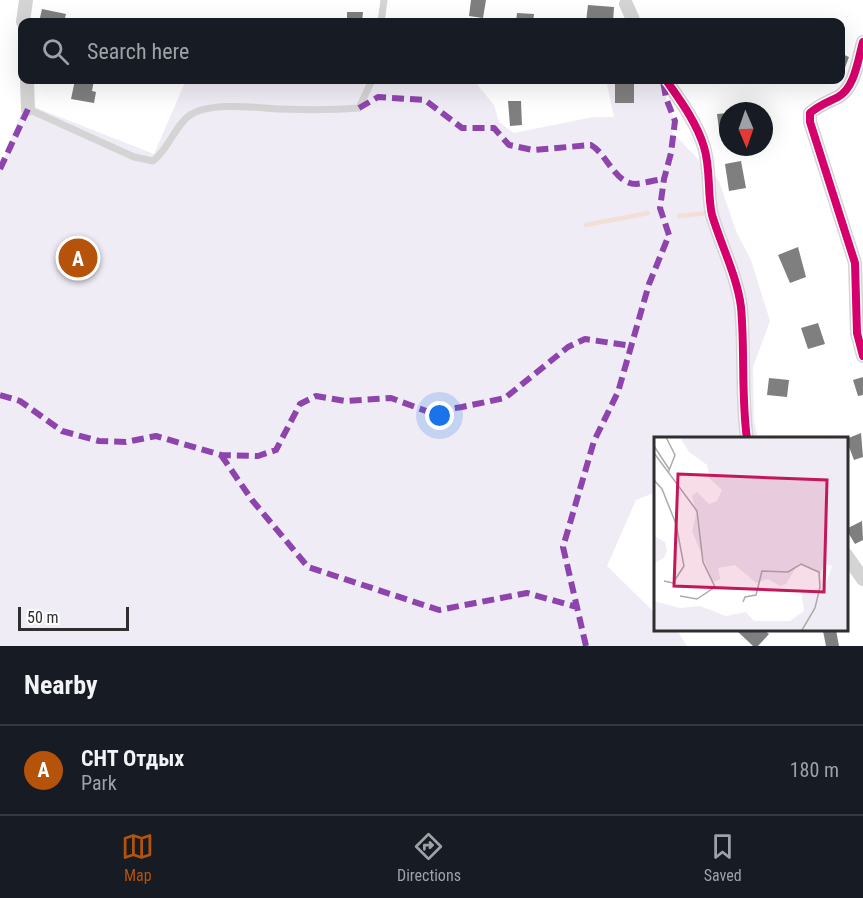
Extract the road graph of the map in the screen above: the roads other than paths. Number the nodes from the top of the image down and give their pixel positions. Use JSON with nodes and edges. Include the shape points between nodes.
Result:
{"nodes":[{"id":1,"x":26,"y":0,"type":"edge"},
{"id":2,"x":384,"y":0,"type":"edge"},
{"id":3,"x":626,"y":2,"type":"edge"},
{"id":4,"x":24,"y":18,"type":"edge"},
{"id":5,"x":382,"y":18,"type":"edge"},
{"id":6,"x":632,"y":18,"type":"edge"},
{"id":7,"x":863,"y":42,"type":"edge"},
{"id":8,"x":27,"y":84,"type":"edge"},
{"id":9,"x":370,"y":84,"type":"edge"},
{"id":10,"x":669,"y":84,"type":"edge"},
{"id":11,"x":28,"y":109,"type":"joint"},
{"id":12,"x":863,"y":356,"type":"edge"},
{"id":13,"x":747,"y":437,"type":"edge"},
{"id":14,"x":848,"y":558,"type":"edge"},
{"id":15,"x":863,"y":579,"type":"edge"}],
"edges":[{"from":1,"to":4,"type":"street"},
{"from":2,"to":5,"type":"lane"},
{"from":3,"to":6,"type":"street"},
{"from":7,"to":12,"type":"street","via":[[849,88],[810,113],[855,263],[857,333]]},
{"from":8,"to":11,"type":"street"},
{"from":9,"to":11,"type":"lane","via":[[359,108],[208,108],[190,116],[153,161],[134,157]]},
{"from":10,"to":13,"type":"street","via":[[704,146],[712,213],[740,303]]},
{"from":14,"to":15,"type":"street"}]}
